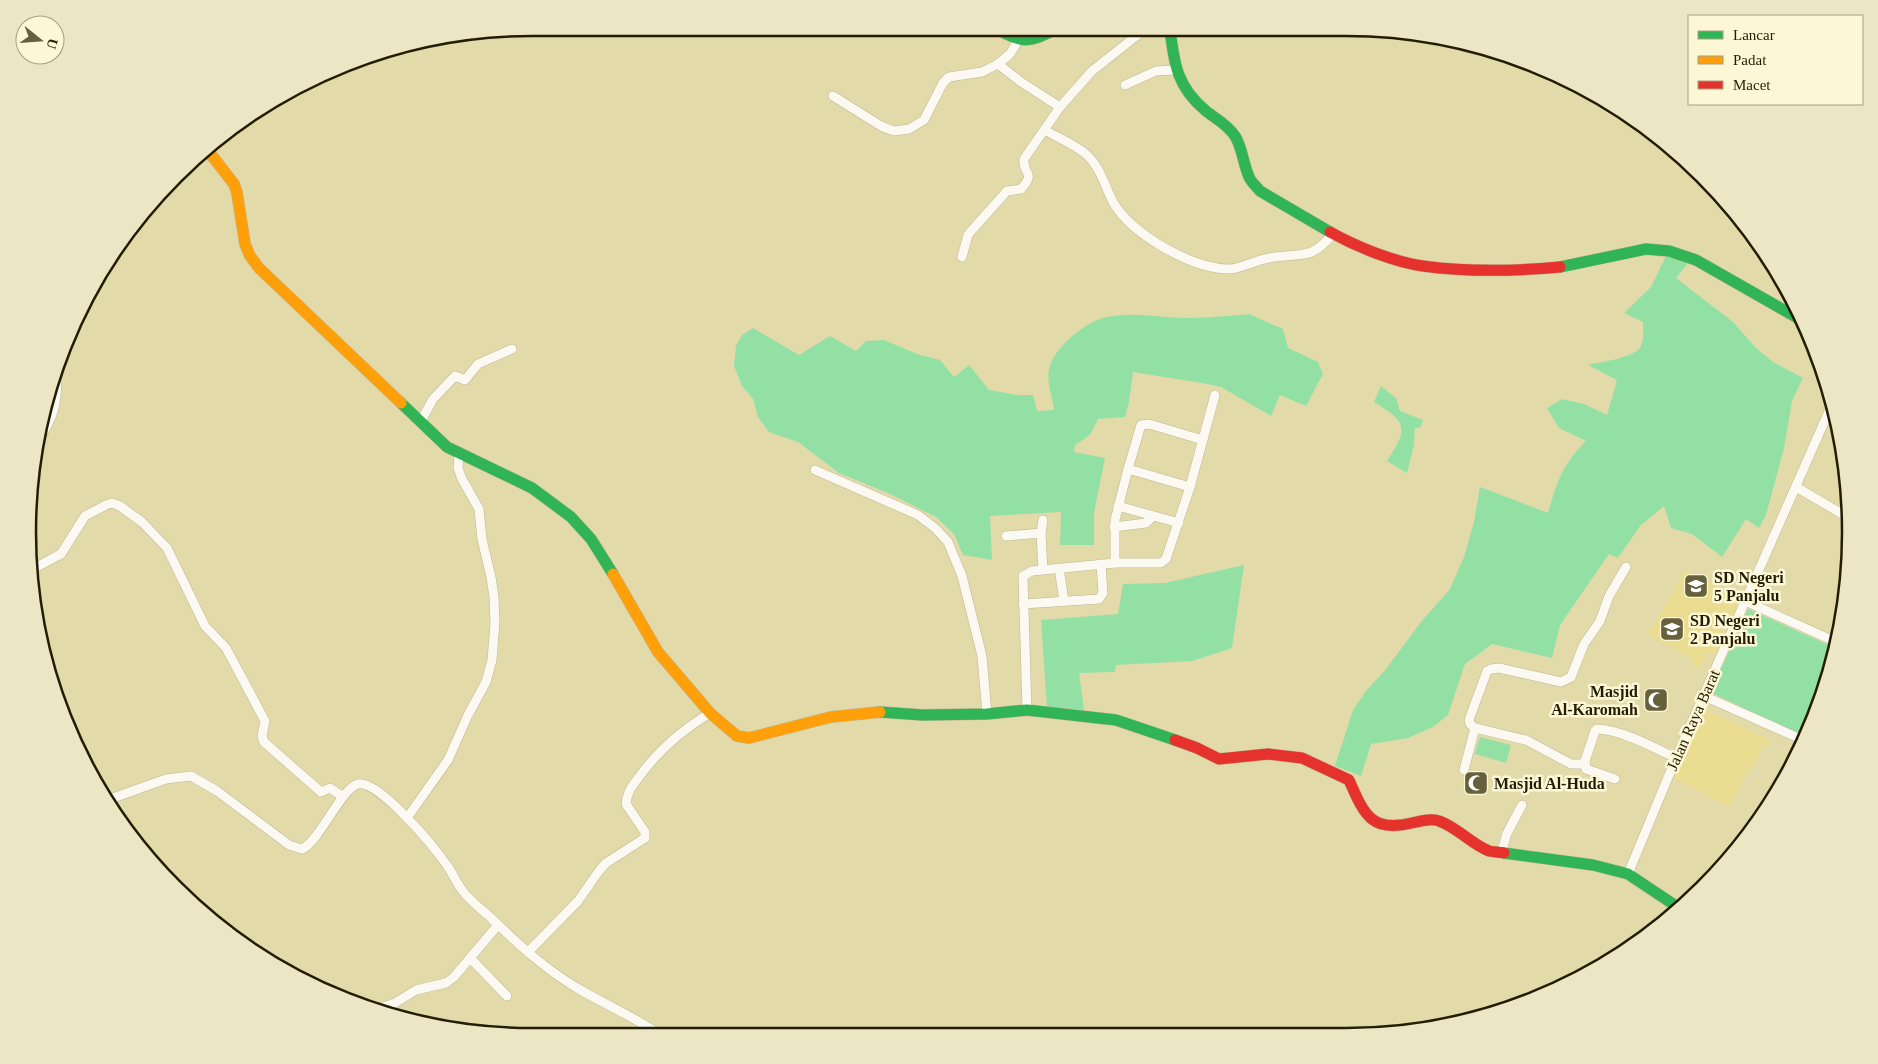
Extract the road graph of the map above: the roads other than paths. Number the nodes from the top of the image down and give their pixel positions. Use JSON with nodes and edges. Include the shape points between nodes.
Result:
{"nodes":[{"id":1,"x":1009,"y":36,"type":"edge"},
{"id":2,"x":1040,"y":36,"type":"edge"},
{"id":3,"x":1136,"y":36,"type":"edge"},
{"id":4,"x":1171,"y":36,"type":"edge"},
{"id":5,"x":1018,"y":41,"type":"junction"},
{"id":6,"x":998,"y":64,"type":"junction"},
{"id":7,"x":1175,"y":70,"type":"junction"},
{"id":8,"x":1125,"y":85,"type":"dead end"},
{"id":9,"x":833,"y":96,"type":"dead end"},
{"id":10,"x":1060,"y":107,"type":"junction"},
{"id":11,"x":1045,"y":130,"type":"junction"},
{"id":12,"x":211,"y":154,"type":"edge"},
{"id":13,"x":1330,"y":232,"type":"junction"},
{"id":14,"x":962,"y":257,"type":"dead end"},
{"id":15,"x":1792,"y":315,"type":"edge"},
{"id":16,"x":512,"y":349,"type":"dead end"},
{"id":17,"x":56,"y":394,"type":"edge"},
{"id":18,"x":1214,"y":395,"type":"dead end"},
{"id":19,"x":1828,"y":416,"type":"edge"},
{"id":20,"x":421,"y":421,"type":"junction"},
{"id":21,"x":48,"y":426,"type":"edge"},
{"id":22,"x":1203,"y":440,"type":"junction"},
{"id":23,"x":459,"y":454,"type":"junction"},
{"id":24,"x":1128,"y":469,"type":"junction"},
{"id":25,"x":815,"y":470,"type":"dead end"},
{"id":26,"x":1190,"y":487,"type":"junction"},
{"id":27,"x":1796,"y":487,"type":"junction"},
{"id":28,"x":1118,"y":506,"type":"junction"},
{"id":29,"x":1841,"y":514,"type":"edge"},
{"id":30,"x":1153,"y":516,"type":"junction"},
{"id":31,"x":1043,"y":520,"type":"dead end"},
{"id":32,"x":1179,"y":523,"type":"junction"},
{"id":33,"x":1114,"y":528,"type":"junction"},
{"id":34,"x":1041,"y":533,"type":"junction"},
{"id":35,"x":1006,"y":536,"type":"dead end"},
{"id":36,"x":1115,"y":563,"type":"junction"},
{"id":37,"x":1100,"y":564,"type":"junction"},
{"id":38,"x":37,"y":567,"type":"edge"},
{"id":39,"x":1626,"y":567,"type":"dead end"},
{"id":40,"x":1060,"y":568,"type":"junction"},
{"id":41,"x":1043,"y":570,"type":"junction"},
{"id":42,"x":1064,"y":601,"type":"junction"},
{"id":43,"x":1745,"y":601,"type":"junction"},
{"id":44,"x":1023,"y":604,"type":"junction"},
{"id":45,"x":1830,"y":639,"type":"edge"},
{"id":46,"x":1704,"y":696,"type":"junction"},
{"id":47,"x":1027,"y":710,"type":"junction"},
{"id":48,"x":710,"y":713,"type":"junction"},
{"id":49,"x":987,"y":714,"type":"junction"},
{"id":50,"x":1475,"y":728,"type":"junction"},
{"id":51,"x":1797,"y":737,"type":"edge"},
{"id":52,"x":1676,"y":758,"type":"junction"},
{"id":53,"x":1585,"y":761,"type":"junction"},
{"id":54,"x":1464,"y":770,"type":"dead end"},
{"id":55,"x":1615,"y":779,"type":"dead end"},
{"id":56,"x":114,"y":798,"type":"edge"},
{"id":57,"x":343,"y":798,"type":"junction"},
{"id":58,"x":1522,"y":805,"type":"dead end"},
{"id":59,"x":408,"y":818,"type":"junction"},
{"id":60,"x":1501,"y":854,"type":"junction"},
{"id":61,"x":1628,"y":874,"type":"junction"},
{"id":62,"x":1674,"y":904,"type":"edge"},
{"id":63,"x":498,"y":925,"type":"junction"},
{"id":64,"x":528,"y":952,"type":"junction"},
{"id":65,"x":470,"y":958,"type":"junction"},
{"id":66,"x":507,"y":996,"type":"dead end"},
{"id":67,"x":387,"y":1006,"type":"edge"},
{"id":68,"x":650,"y":1028,"type":"edge"}],
"edges":[{"from":1,"to":5,"type":"street"},
{"from":2,"to":5,"type":"street","via":[[1026,42]]},
{"from":3,"to":10,"type":"street","via":[[1092,71]]},
{"from":4,"to":7,"type":"street"},
{"from":5,"to":6,"type":"street"},
{"from":6,"to":9,"type":"street","via":[[982,72],[949,77],[924,120],[909,129],[894,131],[881,126]]},
{"from":6,"to":10,"type":"street"},
{"from":7,"to":8,"type":"street","via":[[1156,71]]},
{"from":7,"to":13,"type":"street","via":[[1197,102],[1233,132],[1251,181],[1260,191]]},
{"from":10,"to":11,"type":"street"},
{"from":11,"to":13,"type":"street","via":[[1087,155],[1099,171],[1114,203],[1133,226],[1180,256],[1231,269],[1269,258],[1308,255],[1319,249]]},
{"from":11,"to":14,"type":"street","via":[[1024,159],[1028,181],[1021,189],[1007,191],[972,230]]},
{"from":12,"to":20,"type":"street","via":[[234,184],[246,244],[259,268]]},
{"from":13,"to":15,"type":"street","via":[[1384,256],[1447,268],[1549,268],[1630,251],[1657,249],[1696,260]]},
{"from":16,"to":20,"type":"street","via":[[478,364],[466,380],[454,376],[432,399]]},
{"from":17,"to":21,"type":"street","via":[[54,413]]},
{"from":18,"to":22,"type":"street"},
{"from":19,"to":27,"type":"street","name":"Jalan Raya Barat"},
{"from":20,"to":23,"type":"street"},
{"from":22,"to":24,"type":"street","via":[[1144,424]]},
{"from":22,"to":26,"type":"street"},
{"from":23,"to":48,"type":"street","via":[[532,488],[571,517],[591,538],[606,561],[658,652]]},
{"from":23,"to":59,"type":"street","via":[[458,468],[462,480],[480,509],[482,539],[492,584],[495,623],[492,660],[486,682],[448,760]]},
{"from":24,"to":26,"type":"street"},
{"from":24,"to":28,"type":"street"},
{"from":25,"to":49,"type":"street","via":[[918,515],[948,542],[962,576],[982,656]]},
{"from":26,"to":32,"type":"street"},
{"from":27,"to":29,"type":"street"},
{"from":27,"to":43,"type":"street","name":"Jalan Raya Barat"},
{"from":28,"to":30,"type":"street"},
{"from":28,"to":33,"type":"street"},
{"from":30,"to":32,"type":"street"},
{"from":30,"to":33,"type":"street","via":[[1146,523]]},
{"from":31,"to":34,"type":"street"},
{"from":32,"to":36,"type":"street","via":[[1164,561]]},
{"from":33,"to":36,"type":"street"},
{"from":34,"to":35,"type":"street"},
{"from":34,"to":41,"type":"street"},
{"from":36,"to":37,"type":"street"},
{"from":37,"to":40,"type":"street"},
{"from":37,"to":42,"type":"street","via":[[1102,597]]},
{"from":38,"to":57,"type":"street","via":[[61,554],[88,514],[112,504],[129,512],[167,548],[205,626],[226,648],[265,722],[264,742],[321,792],[330,788]]},
{"from":39,"to":50,"type":"street","via":[[1609,596],[1600,621],[1584,644],[1571,677],[1561,682],[1499,668],[1487,671],[1469,720]]},
{"from":40,"to":41,"type":"street"},
{"from":40,"to":42,"type":"street"},
{"from":41,"to":44,"type":"street","via":[[1023,576]]},
{"from":42,"to":44,"type":"street"},
{"from":43,"to":45,"type":"street"},
{"from":43,"to":46,"type":"street","name":"Jalan Raya Barat"},
{"from":44,"to":47,"type":"street"},
{"from":46,"to":51,"type":"street"},
{"from":46,"to":52,"type":"street","name":"Jalan Raya Barat"},
{"from":47,"to":49,"type":"street"},
{"from":47,"to":60,"type":"street","via":[[1116,720],[1219,759],[1268,754],[1302,758],[1349,780],[1362,810],[1376,822],[1395,827],[1438,820],[1483,850]]},
{"from":48,"to":49,"type":"street","via":[[737,736],[749,738],[831,717],[882,712]]},
{"from":48,"to":64,"type":"street","via":[[669,742],[628,792],[626,804],[645,832],[645,838],[598,870],[578,901]]},
{"from":50,"to":53,"type":"street","via":[[1526,740],[1571,764]]},
{"from":50,"to":54,"type":"street"},
{"from":52,"to":53,"type":"street","via":[[1600,728],[1595,730]]},
{"from":52,"to":61,"type":"street","name":"Jalan Raya Barat"},
{"from":53,"to":55,"type":"street","via":[[1586,770]]},
{"from":56,"to":57,"type":"street","via":[[166,779],[191,776],[217,791],[289,845],[302,849]]},
{"from":57,"to":59,"type":"street","via":[[357,784],[366,785]]},
{"from":58,"to":60,"type":"street","via":[[1507,833]]},
{"from":59,"to":63,"type":"street","via":[[447,865],[463,891]]},
{"from":60,"to":61,"type":"street","via":[[1593,865]]},
{"from":61,"to":62,"type":"street"},
{"from":63,"to":64,"type":"street"},
{"from":63,"to":65,"type":"street"},
{"from":64,"to":68,"type":"street","via":[[548,970]]},
{"from":65,"to":66,"type":"street"},
{"from":65,"to":67,"type":"street","via":[[446,983],[416,990]]}]}
